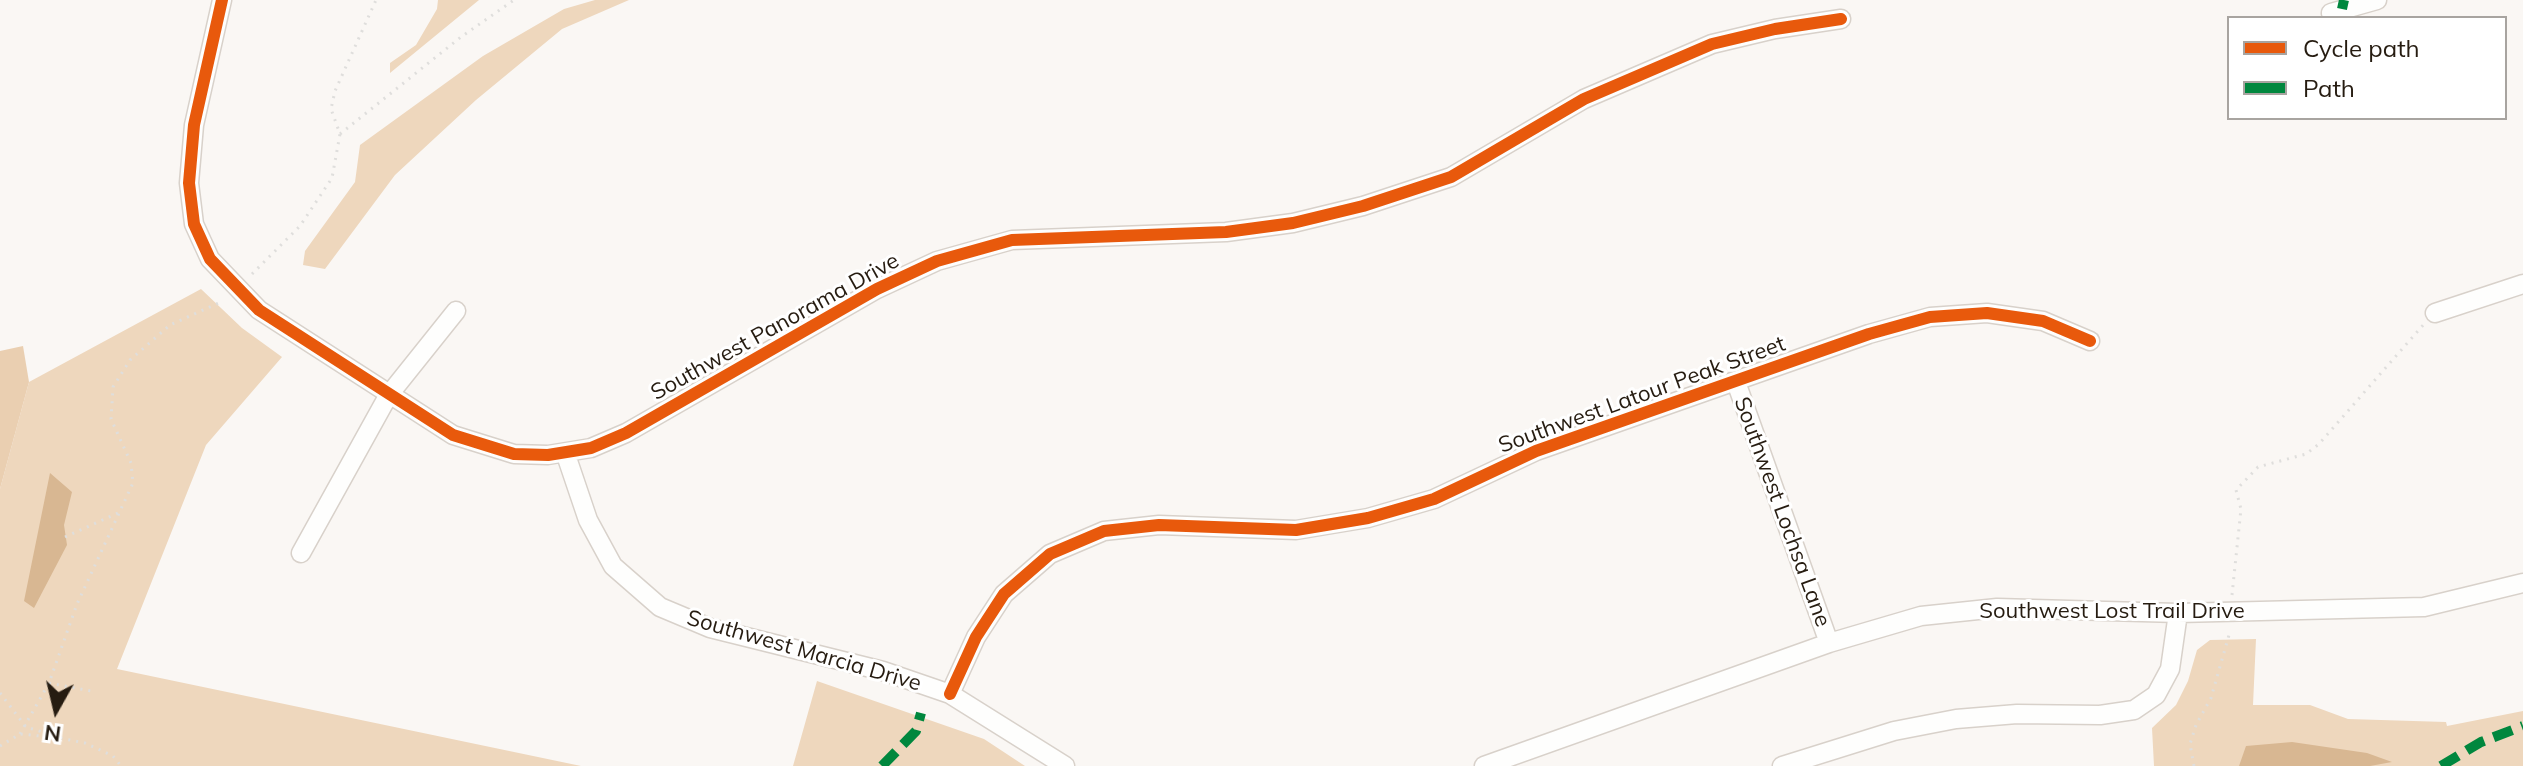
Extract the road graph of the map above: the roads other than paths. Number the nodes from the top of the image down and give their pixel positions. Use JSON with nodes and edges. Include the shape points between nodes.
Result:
{"nodes":[{"id":1,"x":222,"y":0,"type":"edge"},
{"id":2,"x":2377,"y":0,"type":"edge"},
{"id":3,"x":2331,"y":13,"type":"dead end"},
{"id":4,"x":1841,"y":19,"type":"dead end"},
{"id":5,"x":2523,"y":284,"type":"edge"},
{"id":6,"x":456,"y":311,"type":"dead end"},
{"id":7,"x":2435,"y":313,"type":"road end"},
{"id":8,"x":2090,"y":341,"type":"dead end"},
{"id":9,"x":1736,"y":382,"type":"junction"},
{"id":10,"x":388,"y":396,"type":"junction"},
{"id":11,"x":566,"y":455,"type":"junction"},
{"id":12,"x":301,"y":553,"type":"dead end"},
{"id":13,"x":2523,"y":583,"type":"edge"},
{"id":14,"x":2178,"y":613,"type":"junction"},
{"id":15,"x":1829,"y":643,"type":"junction"},
{"id":16,"x":950,"y":694,"type":"junction"},
{"id":17,"x":1065,"y":766,"type":"edge"},
{"id":18,"x":1484,"y":766,"type":"edge"},
{"id":19,"x":1782,"y":766,"type":"edge"}],
"edges":[{"from":1,"to":10,"type":"street","name":"Southwest Panorama Drive","via":[[194,125],[189,183],[194,224],[210,259],[236,290]]},
{"from":2,"to":3,"type":"street"},
{"from":4,"to":11,"type":"street","name":"Southwest Panorama Drive","via":[[1712,44],[1584,99],[1451,177],[1363,206],[1226,232],[1012,240],[937,261],[877,289],[626,433]]},
{"from":5,"to":7,"type":"street"},
{"from":6,"to":10,"type":"street"},
{"from":8,"to":9,"type":"street","name":"Southwest Latour Peak Street","via":[[2043,321],[1987,313],[1930,317]]},
{"from":9,"to":15,"type":"street","name":"Southwest Lochsa Lane"},
{"from":9,"to":16,"type":"street","name":"Southwest Latour Peak Street","via":[[1536,451],[1434,499],[1368,518],[1296,530],[1159,525],[1104,531],[1050,554],[1004,594],[976,637]]},
{"from":10,"to":11,"type":"street","name":"Southwest Panorama Drive","via":[[453,435],[491,448]]},
{"from":10,"to":12,"type":"street"},
{"from":11,"to":16,"type":"street","name":"Southwest Marcia Drive","via":[[588,520],[613,566],[660,607],[710,628],[883,671]]},
{"from":13,"to":14,"type":"street","name":"Southwest Lost Trail Drive","via":[[2424,607]]},
{"from":14,"to":15,"type":"street","name":"Southwest Lost Trail Drive","via":[[1997,608],[1921,616]]},
{"from":14,"to":19,"type":"street","via":[[2170,669],[2156,695],[2134,710],[1956,719],[1894,731]]},
{"from":15,"to":18,"type":"street","name":"Southwest Lost Trail Drive"},
{"from":16,"to":17,"type":"street","name":"Southwest Marcia Drive"}]}
